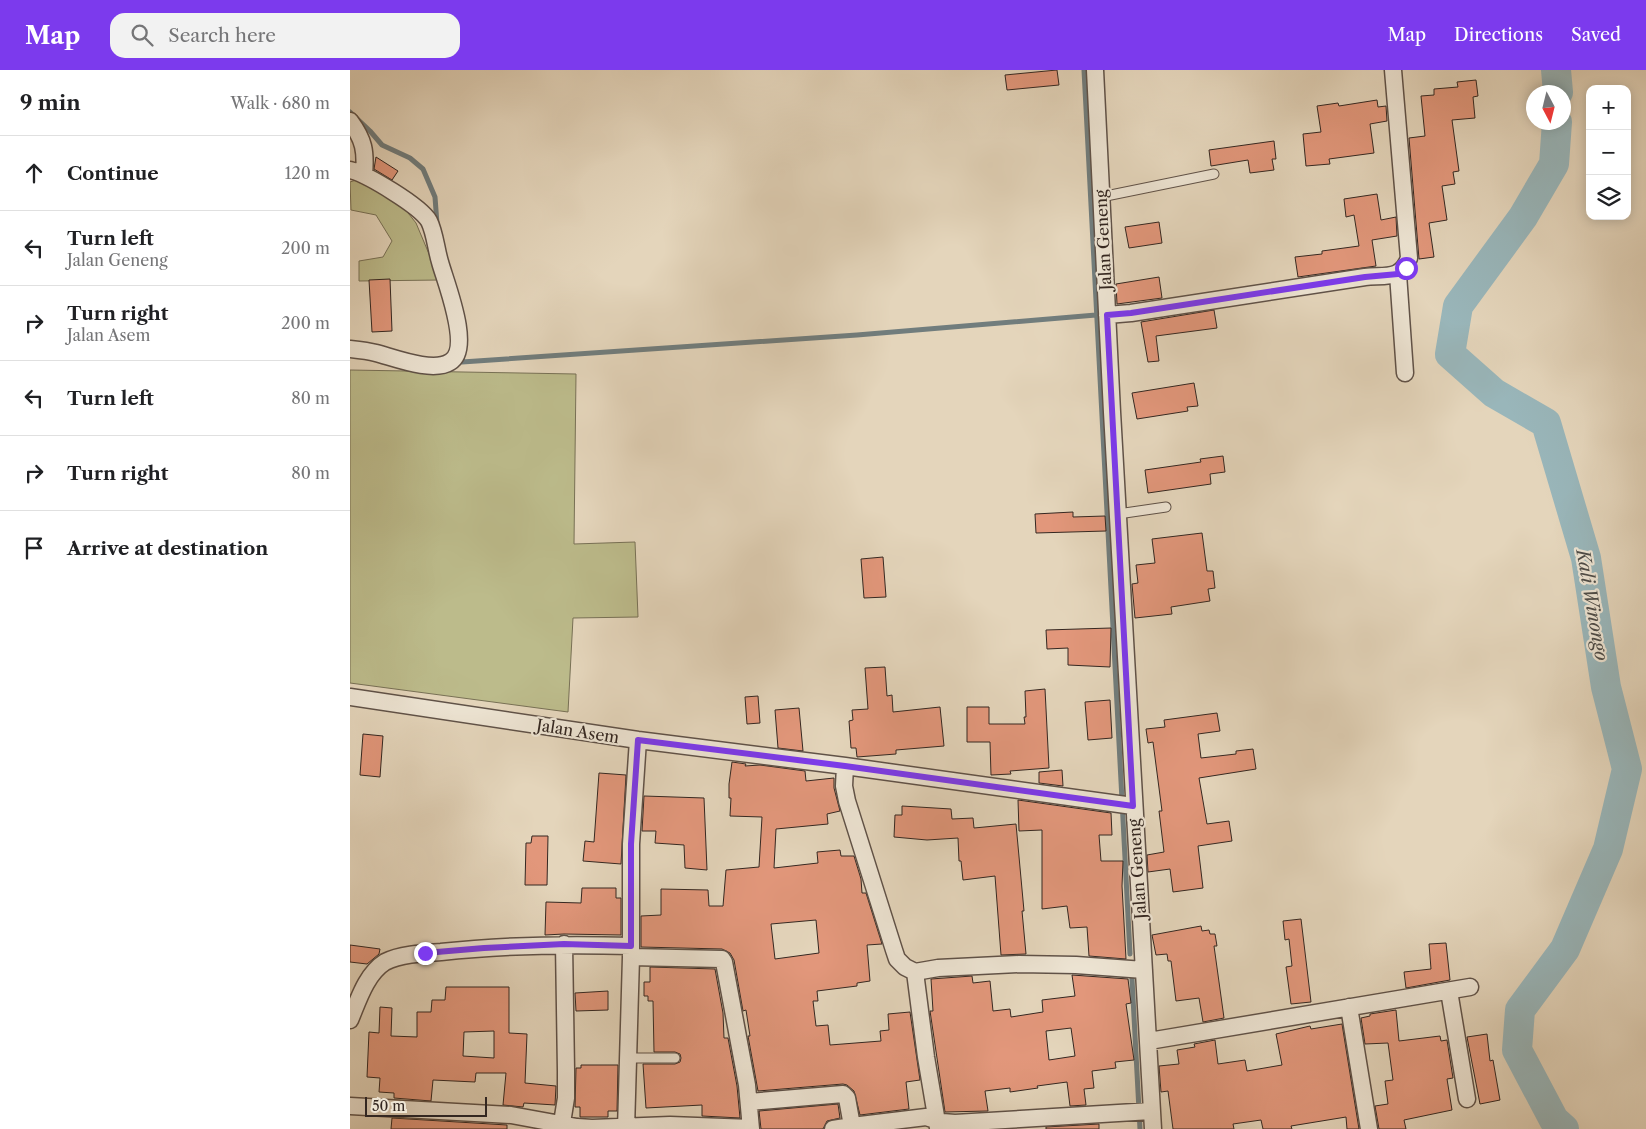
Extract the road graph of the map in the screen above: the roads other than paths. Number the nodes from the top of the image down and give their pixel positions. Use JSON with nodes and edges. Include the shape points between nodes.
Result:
{"nodes":[{"id":1,"x":1095,"y":70,"type":"edge"},
{"id":2,"x":1393,"y":70,"type":"edge"},
{"id":3,"x":350,"y":120,"type":"edge"},
{"id":4,"x":357,"y":172,"type":"edge"},
{"id":5,"x":1214,"y":174,"type":"dead end"},
{"id":6,"x":1101,"y":196,"type":"junction"},
{"id":7,"x":1398,"y":274,"type":"junction"},
{"id":8,"x":1107,"y":315,"type":"junction"},
{"id":9,"x":350,"y":349,"type":"edge"},
{"id":10,"x":1405,"y":373,"type":"dead end"},
{"id":11,"x":1166,"y":507,"type":"dead end"},
{"id":12,"x":1118,"y":514,"type":"junction"},
{"id":13,"x":350,"y":697,"type":"edge"},
{"id":14,"x":638,"y":740,"type":"junction"},
{"id":15,"x":845,"y":766,"type":"junction"},
{"id":16,"x":1133,"y":806,"type":"junction"},
{"id":17,"x":564,"y":944,"type":"junction"},
{"id":18,"x":631,"y":952,"type":"junction"},
{"id":19,"x":1144,"y":970,"type":"junction"},
{"id":20,"x":916,"y":972,"type":"junction"},
{"id":21,"x":1470,"y":987,"type":"dead end"},
{"id":22,"x":1449,"y":991,"type":"junction"},
{"id":23,"x":1349,"y":1008,"type":"junction"},
{"id":24,"x":350,"y":1020,"type":"edge"},
{"id":25,"x":1149,"y":1041,"type":"junction"},
{"id":26,"x":628,"y":1058,"type":"junction"},
{"id":27,"x":675,"y":1058,"type":"dead end"},
{"id":28,"x":1467,"y":1098,"type":"dead end"},
{"id":29,"x":749,"y":1102,"type":"junction"},
{"id":30,"x":350,"y":1106,"type":"edge"},
{"id":31,"x":1142,"y":1112,"type":"junction"},
{"id":32,"x":937,"y":1125,"type":"edge"},
{"id":33,"x":852,"y":1126,"type":"junction"},
{"id":34,"x":562,"y":1127,"type":"edge"},
{"id":35,"x":626,"y":1128,"type":"edge"},
{"id":36,"x":751,"y":1128,"type":"edge"},
{"id":37,"x":833,"y":1129,"type":"edge"},
{"id":38,"x":1153,"y":1129,"type":"edge"},
{"id":39,"x":1369,"y":1129,"type":"edge"}],
"edges":[{"from":1,"to":6,"type":"street","name":"Jalan Geneng"},
{"from":2,"to":7,"type":"street","via":[[1409,258],[1406,268]]},
{"from":3,"to":4,"type":"street","via":[[365,148]]},
{"from":4,"to":9,"type":"street","via":[[420,210],[429,222],[459,328],[456,358],[439,366]]},
{"from":5,"to":6,"type":"lane"},
{"from":6,"to":8,"type":"street","name":"Jalan Geneng"},
{"from":7,"to":8,"type":"street"},
{"from":7,"to":10,"type":"street"},
{"from":8,"to":12,"type":"street","name":"Jalan Geneng"},
{"from":11,"to":12,"type":"lane"},
{"from":12,"to":16,"type":"street","name":"Jalan Geneng"},
{"from":13,"to":14,"type":"street","name":"Jalan Asem"},
{"from":14,"to":15,"type":"street","name":"Jalan Asem"},
{"from":14,"to":18,"type":"street","via":[[631,844]]},
{"from":15,"to":16,"type":"street","name":"Jalan Asem"},
{"from":15,"to":20,"type":"street","via":[[846,801],[890,939],[898,959]]},
{"from":16,"to":19,"type":"street","name":"Jalan Geneng"},
{"from":17,"to":18,"type":"street"},
{"from":17,"to":24,"type":"street","via":[[425,953],[385,962],[366,983]]},
{"from":17,"to":34,"type":"street","via":[[566,1098]]},
{"from":18,"to":26,"type":"street"},
{"from":18,"to":29,"type":"street","via":[[722,959]]},
{"from":19,"to":20,"type":"street","via":[[1019,964]]},
{"from":19,"to":25,"type":"street","name":"Jalan Geneng"},
{"from":20,"to":32,"type":"street"},
{"from":21,"to":22,"type":"street"},
{"from":22,"to":23,"type":"street"},
{"from":22,"to":28,"type":"street"},
{"from":23,"to":25,"type":"street"},
{"from":23,"to":39,"type":"street"},
{"from":25,"to":31,"type":"street","name":"Jalan Geneng"},
{"from":26,"to":27,"type":"lane"},
{"from":26,"to":35,"type":"street"},
{"from":29,"to":33,"type":"street","via":[[843,1094],[847,1098]]},
{"from":29,"to":36,"type":"street"},
{"from":30,"to":34,"type":"street","via":[[511,1115]]},
{"from":31,"to":32,"type":"street"},
{"from":31,"to":38,"type":"street","name":"Jalan Geneng"},
{"from":32,"to":33,"type":"street","via":[[926,1117]]},
{"from":33,"to":37,"type":"street"},
{"from":34,"to":35,"type":"street"},
{"from":35,"to":36,"type":"street","via":[[670,1125]]}]}
